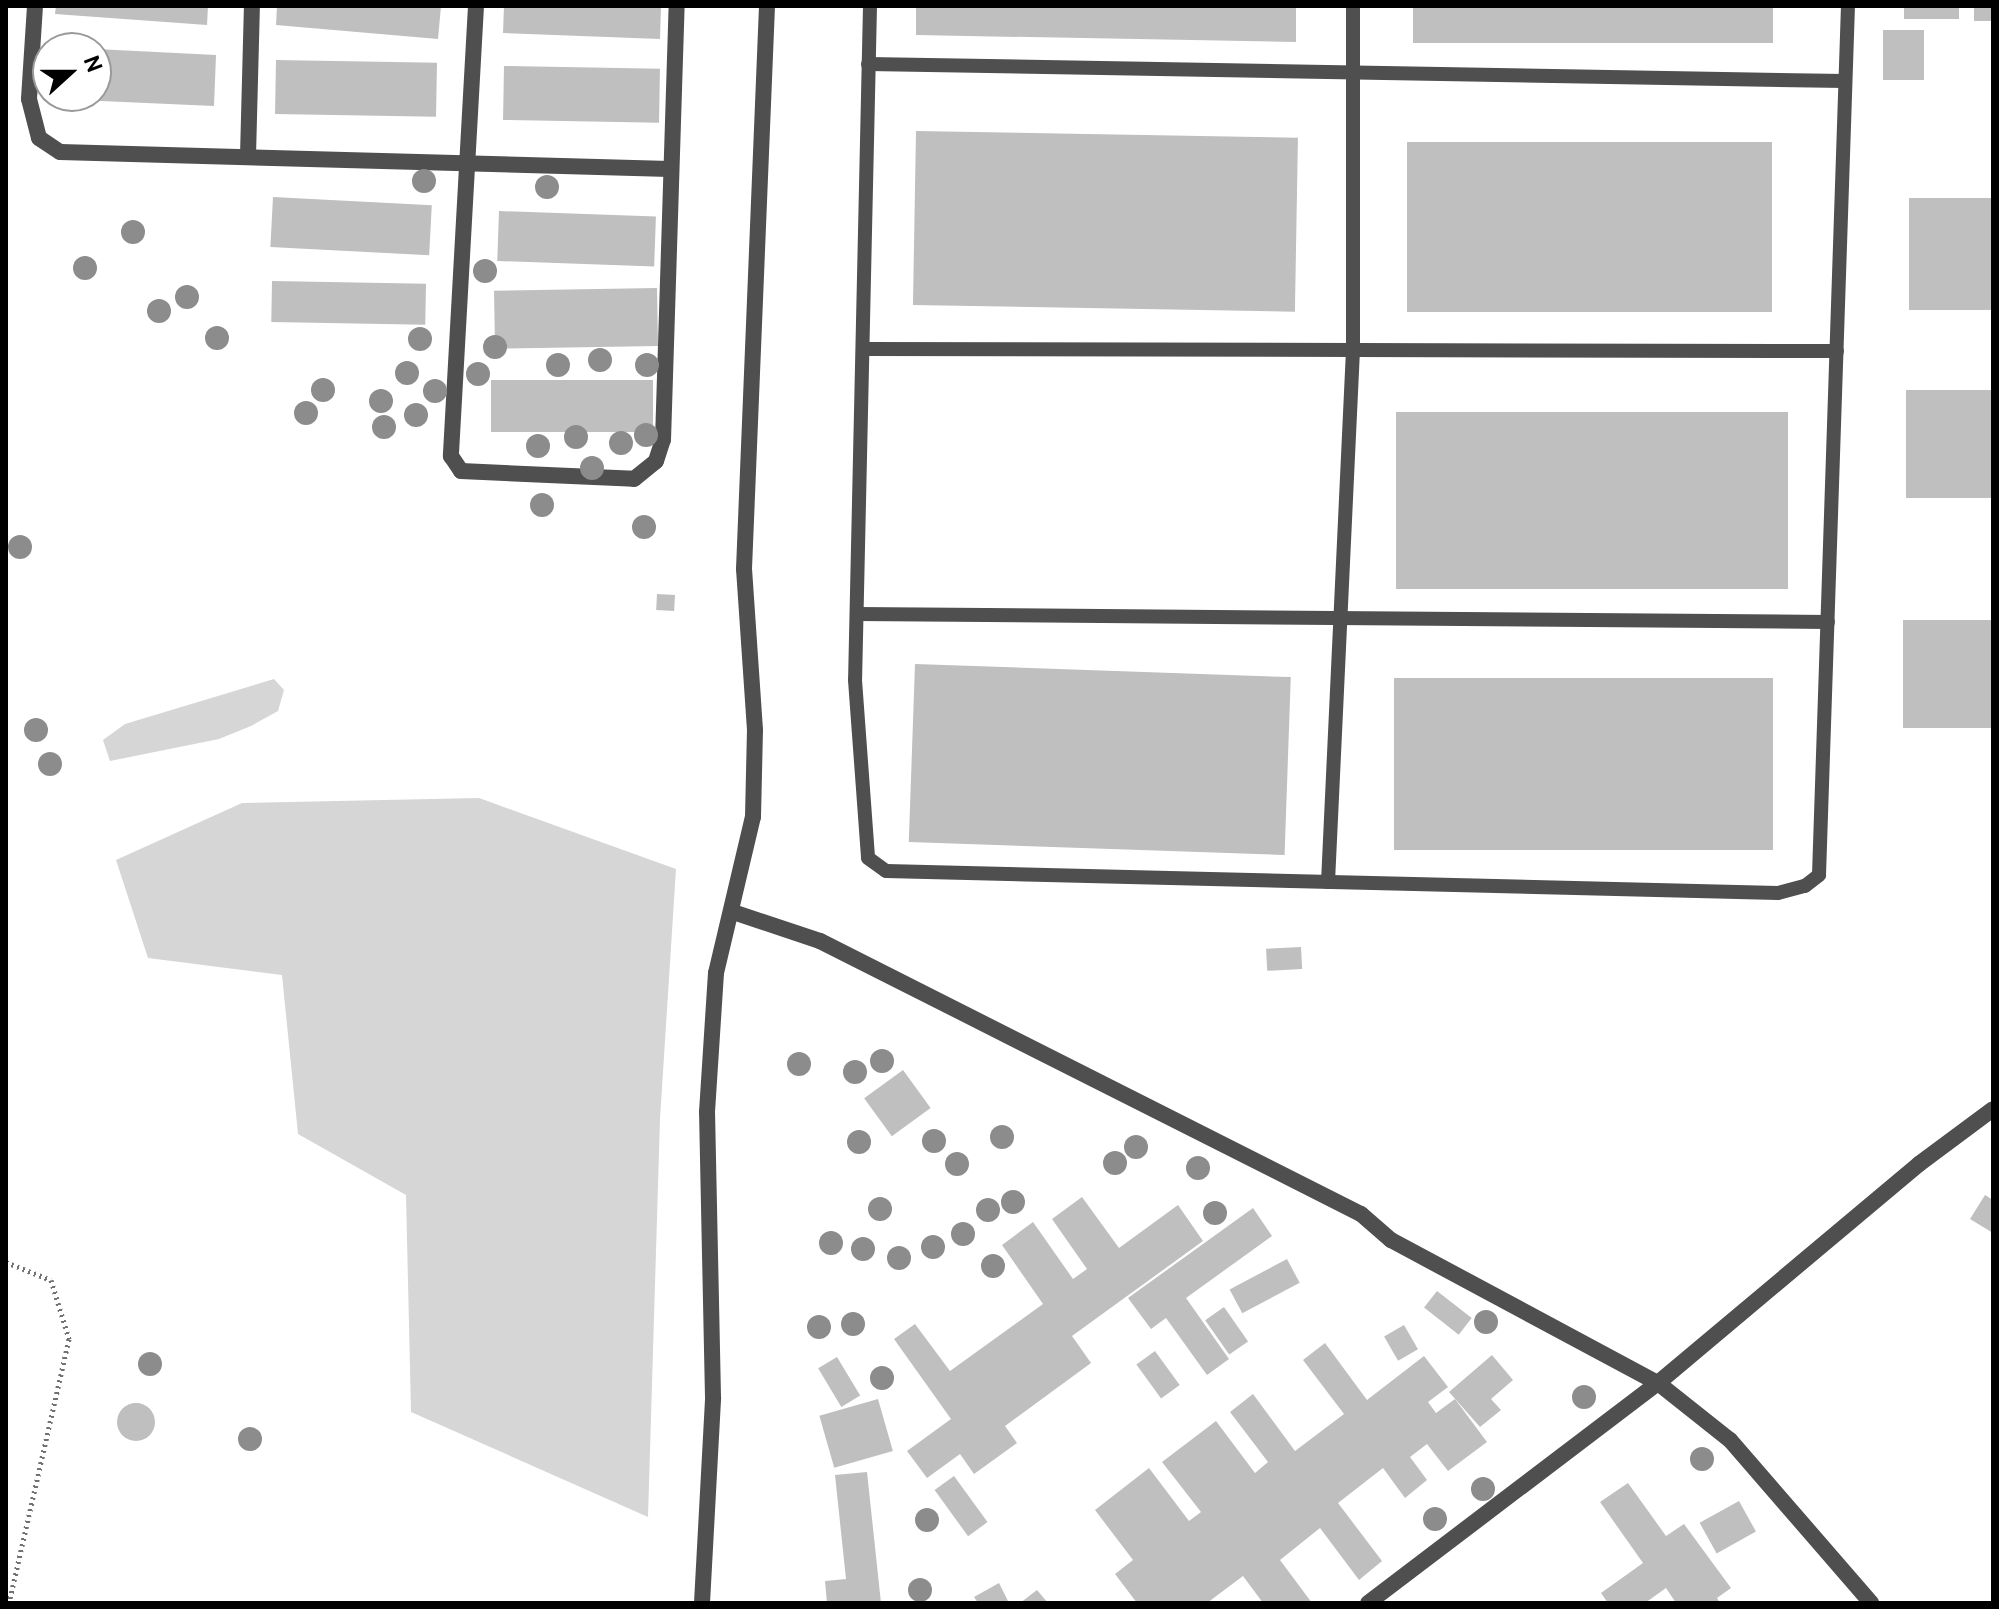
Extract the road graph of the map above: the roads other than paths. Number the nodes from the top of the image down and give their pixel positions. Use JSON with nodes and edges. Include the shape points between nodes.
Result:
{"nodes":[{"id":1,"x":35,"y":6,"type":"edge"},
{"id":2,"x":252,"y":6,"type":"edge"},
{"id":3,"x":476,"y":6,"type":"edge"},
{"id":4,"x":677,"y":6,"type":"edge"},
{"id":5,"x":767,"y":6,"type":"edge"},
{"id":6,"x":870,"y":6,"type":"edge"},
{"id":7,"x":1353,"y":6,"type":"edge"},
{"id":8,"x":1848,"y":6,"type":"edge"},
{"id":9,"x":868,"y":64,"type":"junction"},
{"id":10,"x":1352,"y":73,"type":"junction"},
{"id":11,"x":1845,"y":81,"type":"junction"},
{"id":12,"x":248,"y":156,"type":"junction"},
{"id":13,"x":468,"y":160,"type":"junction"},
{"id":14,"x":670,"y":169,"type":"junction"},
{"id":15,"x":863,"y":349,"type":"junction"},
{"id":16,"x":1353,"y":350,"type":"junction"},
{"id":17,"x":1837,"y":351,"type":"junction"},
{"id":18,"x":857,"y":614,"type":"junction"},
{"id":19,"x":1341,"y":618,"type":"junction"},
{"id":20,"x":1828,"y":622,"type":"junction"},
{"id":21,"x":1328,"y":882,"type":"junction"},
{"id":22,"x":733,"y":912,"type":"junction"},
{"id":23,"x":1993,"y":1109,"type":"edge"},
{"id":24,"x":1658,"y":1383,"type":"junction"},
{"id":25,"x":702,"y":1603,"type":"edge"},
{"id":26,"x":1368,"y":1603,"type":"edge"},
{"id":27,"x":1871,"y":1603,"type":"edge"}],
"edges":[{"from":1,"to":12,"type":"street","via":[[29,99],[39,138],[52,148]]},
{"from":2,"to":12,"type":"street"},
{"from":3,"to":13,"type":"street"},
{"from":4,"to":14,"type":"street"},
{"from":5,"to":22,"type":"street","via":[[744,569],[755,730],[753,817]]},
{"from":6,"to":9,"type":"lane"},
{"from":7,"to":10,"type":"lane"},
{"from":8,"to":11,"type":"lane"},
{"from":9,"to":10,"type":"lane"},
{"from":9,"to":15,"type":"lane"},
{"from":10,"to":11,"type":"lane"},
{"from":10,"to":16,"type":"lane"},
{"from":11,"to":17,"type":"lane"},
{"from":12,"to":13,"type":"street"},
{"from":13,"to":14,"type":"street"},
{"from":13,"to":14,"type":"street","via":[[451,456],[461,471],[634,479],[656,461],[663,440]]},
{"from":15,"to":16,"type":"lane"},
{"from":15,"to":18,"type":"lane"},
{"from":16,"to":17,"type":"lane"},
{"from":16,"to":19,"type":"lane"},
{"from":17,"to":20,"type":"lane"},
{"from":18,"to":19,"type":"lane"},
{"from":18,"to":21,"type":"lane","via":[[862,820],[868,858],[886,871]]},
{"from":19,"to":20,"type":"lane"},
{"from":19,"to":21,"type":"lane"},
{"from":20,"to":21,"type":"lane","via":[[1819,875],[1805,886],[1778,893]]},
{"from":22,"to":24,"type":"street","via":[[820,941],[1361,1214],[1391,1240]]},
{"from":22,"to":25,"type":"street","via":[[716,973],[707,1112],[713,1397]]},
{"from":23,"to":24,"type":"street","via":[[1919,1164]]},
{"from":24,"to":26,"type":"street"},
{"from":24,"to":27,"type":"street","via":[[1730,1440]]}]}
